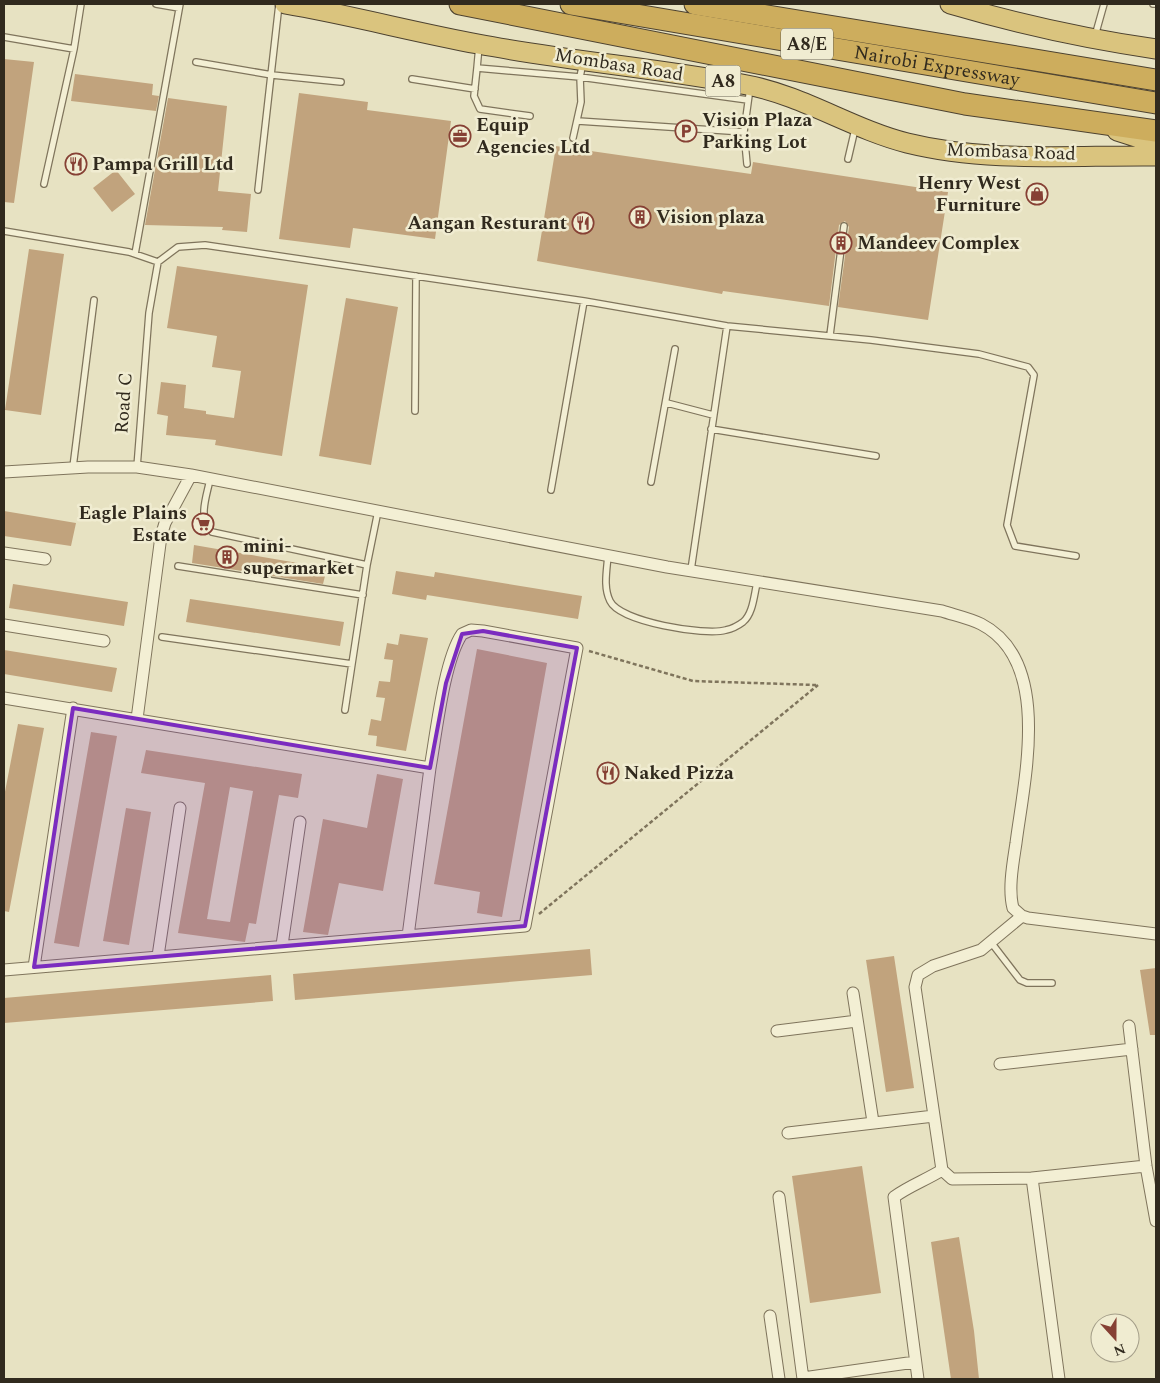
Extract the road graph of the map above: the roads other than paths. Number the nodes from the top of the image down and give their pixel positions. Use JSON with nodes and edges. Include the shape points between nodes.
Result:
{"nodes":[{"id":1,"x":81,"y":4,"type":"edge"},
{"id":2,"x":156,"y":4,"type":"edge"},
{"id":3,"x":279,"y":4,"type":"edge"},
{"id":4,"x":285,"y":4,"type":"edge"},
{"id":5,"x":460,"y":4,"type":"edge"},
{"id":6,"x":571,"y":4,"type":"edge"},
{"id":7,"x":695,"y":4,"type":"edge"},
{"id":8,"x":950,"y":4,"type":"edge"},
{"id":9,"x":1104,"y":4,"type":"edge"},
{"id":10,"x":180,"y":6,"type":"edge"},
{"id":11,"x":4,"y":37,"type":"edge"},
{"id":12,"x":1094,"y":41,"type":"junction"},
{"id":13,"x":479,"y":44,"type":"junction"},
{"id":14,"x":74,"y":49,"type":"junction"},
{"id":15,"x":1156,"y":49,"type":"edge"},
{"id":16,"x":196,"y":62,"type":"dead end"},
{"id":17,"x":477,"y":68,"type":"junction"},
{"id":18,"x":582,"y":68,"type":"junction"},
{"id":19,"x":272,"y":75,"type":"junction"},
{"id":20,"x":412,"y":78,"type":"dead end"},
{"id":21,"x":1156,"y":80,"type":"edge"},
{"id":22,"x":341,"y":82,"type":"dead end"},
{"id":23,"x":475,"y":90,"type":"junction"},
{"id":24,"x":749,"y":93,"type":"junction"},
{"id":25,"x":1156,"y":103,"type":"edge"},
{"id":26,"x":530,"y":116,"type":"dead end"},
{"id":27,"x":578,"y":121,"type":"junction"},
{"id":28,"x":1097,"y":123,"type":"junction"},
{"id":29,"x":856,"y":127,"type":"junction"},
{"id":30,"x":1156,"y":131,"type":"edge"},
{"id":31,"x":744,"y":132,"type":"junction"},
{"id":32,"x":572,"y":138,"type":"dead end"},
{"id":33,"x":1156,"y":149,"type":"edge"},
{"id":34,"x":1156,"y":156,"type":"edge"},
{"id":35,"x":848,"y":159,"type":"dead end"},
{"id":36,"x":747,"y":164,"type":"dead end"},
{"id":37,"x":44,"y":184,"type":"dead end"},
{"id":38,"x":258,"y":190,"type":"dead end"},
{"id":39,"x":844,"y":226,"type":"dead end"},
{"id":40,"x":4,"y":231,"type":"edge"},
{"id":41,"x":135,"y":254,"type":"junction"},
{"id":42,"x":158,"y":262,"type":"junction"},
{"id":43,"x":416,"y":276,"type":"junction"},
{"id":44,"x":94,"y":300,"type":"dead end"},
{"id":45,"x":584,"y":301,"type":"junction"},
{"id":46,"x":727,"y":326,"type":"junction"},
{"id":47,"x":830,"y":335,"type":"junction"},
{"id":48,"x":675,"y":349,"type":"dead end"},
{"id":49,"x":667,"y":404,"type":"junction"},
{"id":50,"x":415,"y":411,"type":"dead end"},
{"id":51,"x":713,"y":415,"type":"junction"},
{"id":52,"x":712,"y":429,"type":"junction"},
{"id":53,"x":876,"y":456,"type":"dead end"},
{"id":54,"x":137,"y":467,"type":"junction"},
{"id":55,"x":73,"y":468,"type":"junction"},
{"id":56,"x":4,"y":472,"type":"edge"},
{"id":57,"x":191,"y":475,"type":"junction"},
{"id":58,"x":210,"y":478,"type":"junction"},
{"id":59,"x":651,"y":482,"type":"dead end"},
{"id":60,"x":551,"y":490,"type":"dead end"},
{"id":61,"x":378,"y":511,"type":"junction"},
{"id":62,"x":4,"y":553,"type":"edge"},
{"id":63,"x":608,"y":556,"type":"junction"},
{"id":64,"x":1076,"y":556,"type":"dead end"},
{"id":65,"x":45,"y":559,"type":"dead end"},
{"id":66,"x":367,"y":565,"type":"junction"},
{"id":67,"x":178,"y":566,"type":"dead end"},
{"id":68,"x":691,"y":570,"type":"junction"},
{"id":69,"x":757,"y":583,"type":"junction"},
{"id":70,"x":363,"y":595,"type":"junction"},
{"id":71,"x":4,"y":625,"type":"edge"},
{"id":72,"x":162,"y":638,"type":"dead end"},
{"id":73,"x":104,"y":642,"type":"dead end"},
{"id":74,"x":352,"y":664,"type":"junction"},
{"id":75,"x":4,"y":698,"type":"edge"},
{"id":76,"x":74,"y":708,"type":"junction"},
{"id":77,"x":345,"y":710,"type":"dead end"},
{"id":78,"x":137,"y":719,"type":"junction"},
{"id":79,"x":430,"y":768,"type":"junction"},
{"id":80,"x":180,"y":808,"type":"dead end"},
{"id":81,"x":300,"y":822,"type":"dead end"},
{"id":82,"x":1022,"y":916,"type":"junction"},
{"id":83,"x":1156,"y":929,"type":"edge"},
{"id":84,"x":1156,"y":934,"type":"edge"},
{"id":85,"x":408,"y":936,"type":"junction"},
{"id":86,"x":990,"y":941,"type":"junction"},
{"id":87,"x":282,"y":945,"type":"junction"},
{"id":88,"x":158,"y":956,"type":"junction"},
{"id":89,"x":34,"y":967,"type":"junction"},
{"id":90,"x":4,"y":970,"type":"edge"},
{"id":91,"x":1052,"y":983,"type":"dead end"},
{"id":92,"x":853,"y":993,"type":"dead end"},
{"id":93,"x":857,"y":1021,"type":"junction"},
{"id":94,"x":1129,"y":1026,"type":"dead end"},
{"id":95,"x":777,"y":1031,"type":"dead end"},
{"id":96,"x":1132,"y":1050,"type":"junction"},
{"id":97,"x":1000,"y":1064,"type":"dead end"},
{"id":98,"x":934,"y":1116,"type":"junction"},
{"id":99,"x":873,"y":1122,"type":"junction"},
{"id":100,"x":788,"y":1133,"type":"dead end"},
{"id":101,"x":1146,"y":1166,"type":"junction"},
{"id":102,"x":942,"y":1170,"type":"junction"},
{"id":103,"x":1032,"y":1178,"type":"junction"},
{"id":104,"x":779,"y":1197,"type":"dead end"},
{"id":105,"x":1156,"y":1221,"type":"edge"},
{"id":106,"x":770,"y":1316,"type":"dead end"},
{"id":107,"x":915,"y":1362,"type":"junction"},
{"id":108,"x":803,"y":1378,"type":"edge"},
{"id":109,"x":779,"y":1379,"type":"edge"},
{"id":110,"x":918,"y":1379,"type":"edge"},
{"id":111,"x":1059,"y":1379,"type":"edge"}],
"edges":[{"from":1,"to":14,"type":"lane"},
{"from":2,"to":10,"type":"lane"},
{"from":3,"to":19,"type":"lane"},
{"from":4,"to":13,"type":"highway","name":"Mombasa Road","number":"A8"},
{"from":5,"to":28,"type":"highway","via":[[898,92]]},
{"from":6,"to":25,"type":"highway","name":"Nairobi Expressway","number":"A8/E"},
{"from":7,"to":21,"type":"highway","name":"Nairobi Expressway","number":"A8/E"},
{"from":8,"to":12,"type":"highway"},
{"from":9,"to":12,"type":"lane"},
{"from":10,"to":41,"type":"lane"},
{"from":11,"to":14,"type":"lane"},
{"from":12,"to":15,"type":"highway"},
{"from":13,"to":17,"type":"lane"},
{"from":13,"to":18,"type":"highway","name":"Mombasa Road","number":"A8"},
{"from":14,"to":37,"type":"lane"},
{"from":16,"to":19,"type":"lane"},
{"from":17,"to":18,"type":"lane"},
{"from":17,"to":23,"type":"lane"},
{"from":18,"to":24,"type":"highway","name":"Mombasa Road","number":"A8"},
{"from":18,"to":27,"type":"lane"},
{"from":19,"to":22,"type":"lane"},
{"from":19,"to":38,"type":"lane"},
{"from":20,"to":23,"type":"lane"},
{"from":23,"to":26,"type":"lane","via":[[480,109]]},
{"from":24,"to":29,"type":"highway","name":"Mombasa Road","number":"A8","via":[[802,101]]},
{"from":24,"to":31,"type":"lane"},
{"from":27,"to":31,"type":"lane"},
{"from":27,"to":32,"type":"lane"},
{"from":28,"to":30,"type":"highway"},
{"from":28,"to":33,"type":"highway","via":[[1139,138]]},
{"from":29,"to":34,"type":"highway","name":"Mombasa Road","number":"A8","via":[[906,143],[959,153]]},
{"from":29,"to":35,"type":"lane"},
{"from":31,"to":36,"type":"lane"},
{"from":39,"to":47,"type":"lane"},
{"from":40,"to":41,"type":"lane"},
{"from":41,"to":42,"type":"lane"},
{"from":42,"to":43,"type":"lane","via":[[178,247],[205,245]]},
{"from":42,"to":54,"type":"lane","name":"Road C","via":[[149,313]]},
{"from":43,"to":45,"type":"lane"},
{"from":43,"to":50,"type":"lane"},
{"from":44,"to":55,"type":"lane"},
{"from":45,"to":46,"type":"lane"},
{"from":45,"to":60,"type":"lane"},
{"from":46,"to":47,"type":"lane"},
{"from":46,"to":51,"type":"lane"},
{"from":47,"to":64,"type":"lane","via":[[979,354],[1028,367],[1034,375],[1007,525],[1015,546]]},
{"from":48,"to":49,"type":"lane"},
{"from":49,"to":51,"type":"lane"},
{"from":49,"to":59,"type":"lane"},
{"from":51,"to":52,"type":"lane"},
{"from":52,"to":53,"type":"lane"},
{"from":52,"to":68,"type":"lane"},
{"from":54,"to":55,"type":"street"},
{"from":54,"to":57,"type":"street"},
{"from":55,"to":56,"type":"street"},
{"from":57,"to":58,"type":"street"},
{"from":57,"to":78,"type":"street","via":[[165,523],[162,536]]},
{"from":58,"to":61,"type":"street"},
{"from":58,"to":66,"type":"lane","via":[[203,518],[212,532]]},
{"from":61,"to":63,"type":"street"},
{"from":61,"to":66,"type":"lane"},
{"from":62,"to":65,"type":"street"},
{"from":63,"to":68,"type":"street"},
{"from":63,"to":69,"type":"lane","via":[[606,587],[611,603],[624,614],[679,628],[726,630],[742,623],[749,617]]},
{"from":66,"to":70,"type":"lane"},
{"from":67,"to":70,"type":"lane"},
{"from":68,"to":69,"type":"street"},
{"from":69,"to":82,"type":"street","via":[[942,610],[982,624],[1003,642],[1022,674],[1028,703],[1029,743],[1012,903]]},
{"from":70,"to":74,"type":"lane"},
{"from":71,"to":73,"type":"street"},
{"from":72,"to":74,"type":"lane"},
{"from":74,"to":77,"type":"lane"},
{"from":75,"to":76,"type":"street"},
{"from":76,"to":78,"type":"street"},
{"from":76,"to":89,"type":"street"},
{"from":78,"to":79,"type":"street"},
{"from":79,"to":85,"type":"street"},
{"from":79,"to":85,"type":"street","via":[[454,648],[462,634],[471,630],[483,631],[577,648],[525,926]]},
{"from":80,"to":88,"type":"street"},
{"from":81,"to":87,"type":"street"},
{"from":82,"to":84,"type":"street"},
{"from":82,"to":86,"type":"street"},
{"from":83,"to":84,"type":"lane"},
{"from":85,"to":87,"type":"street"},
{"from":86,"to":91,"type":"lane","via":[[1020,980]]},
{"from":86,"to":98,"type":"street","via":[[981,950],[933,966],[918,975],[915,987]]},
{"from":87,"to":88,"type":"street"},
{"from":88,"to":89,"type":"street"},
{"from":89,"to":90,"type":"street"},
{"from":92,"to":93,"type":"street"},
{"from":93,"to":95,"type":"street"},
{"from":93,"to":99,"type":"street"},
{"from":94,"to":96,"type":"street"},
{"from":96,"to":97,"type":"street"},
{"from":96,"to":101,"type":"street"},
{"from":98,"to":99,"type":"street"},
{"from":98,"to":102,"type":"street"},
{"from":99,"to":100,"type":"street"},
{"from":101,"to":103,"type":"street"},
{"from":101,"to":105,"type":"street"},
{"from":102,"to":103,"type":"street","via":[[952,1179]]},
{"from":102,"to":107,"type":"street","via":[[894,1197]]},
{"from":103,"to":111,"type":"street"},
{"from":104,"to":108,"type":"street"},
{"from":106,"to":109,"type":"street"},
{"from":107,"to":108,"type":"street"},
{"from":107,"to":110,"type":"street"}]}
